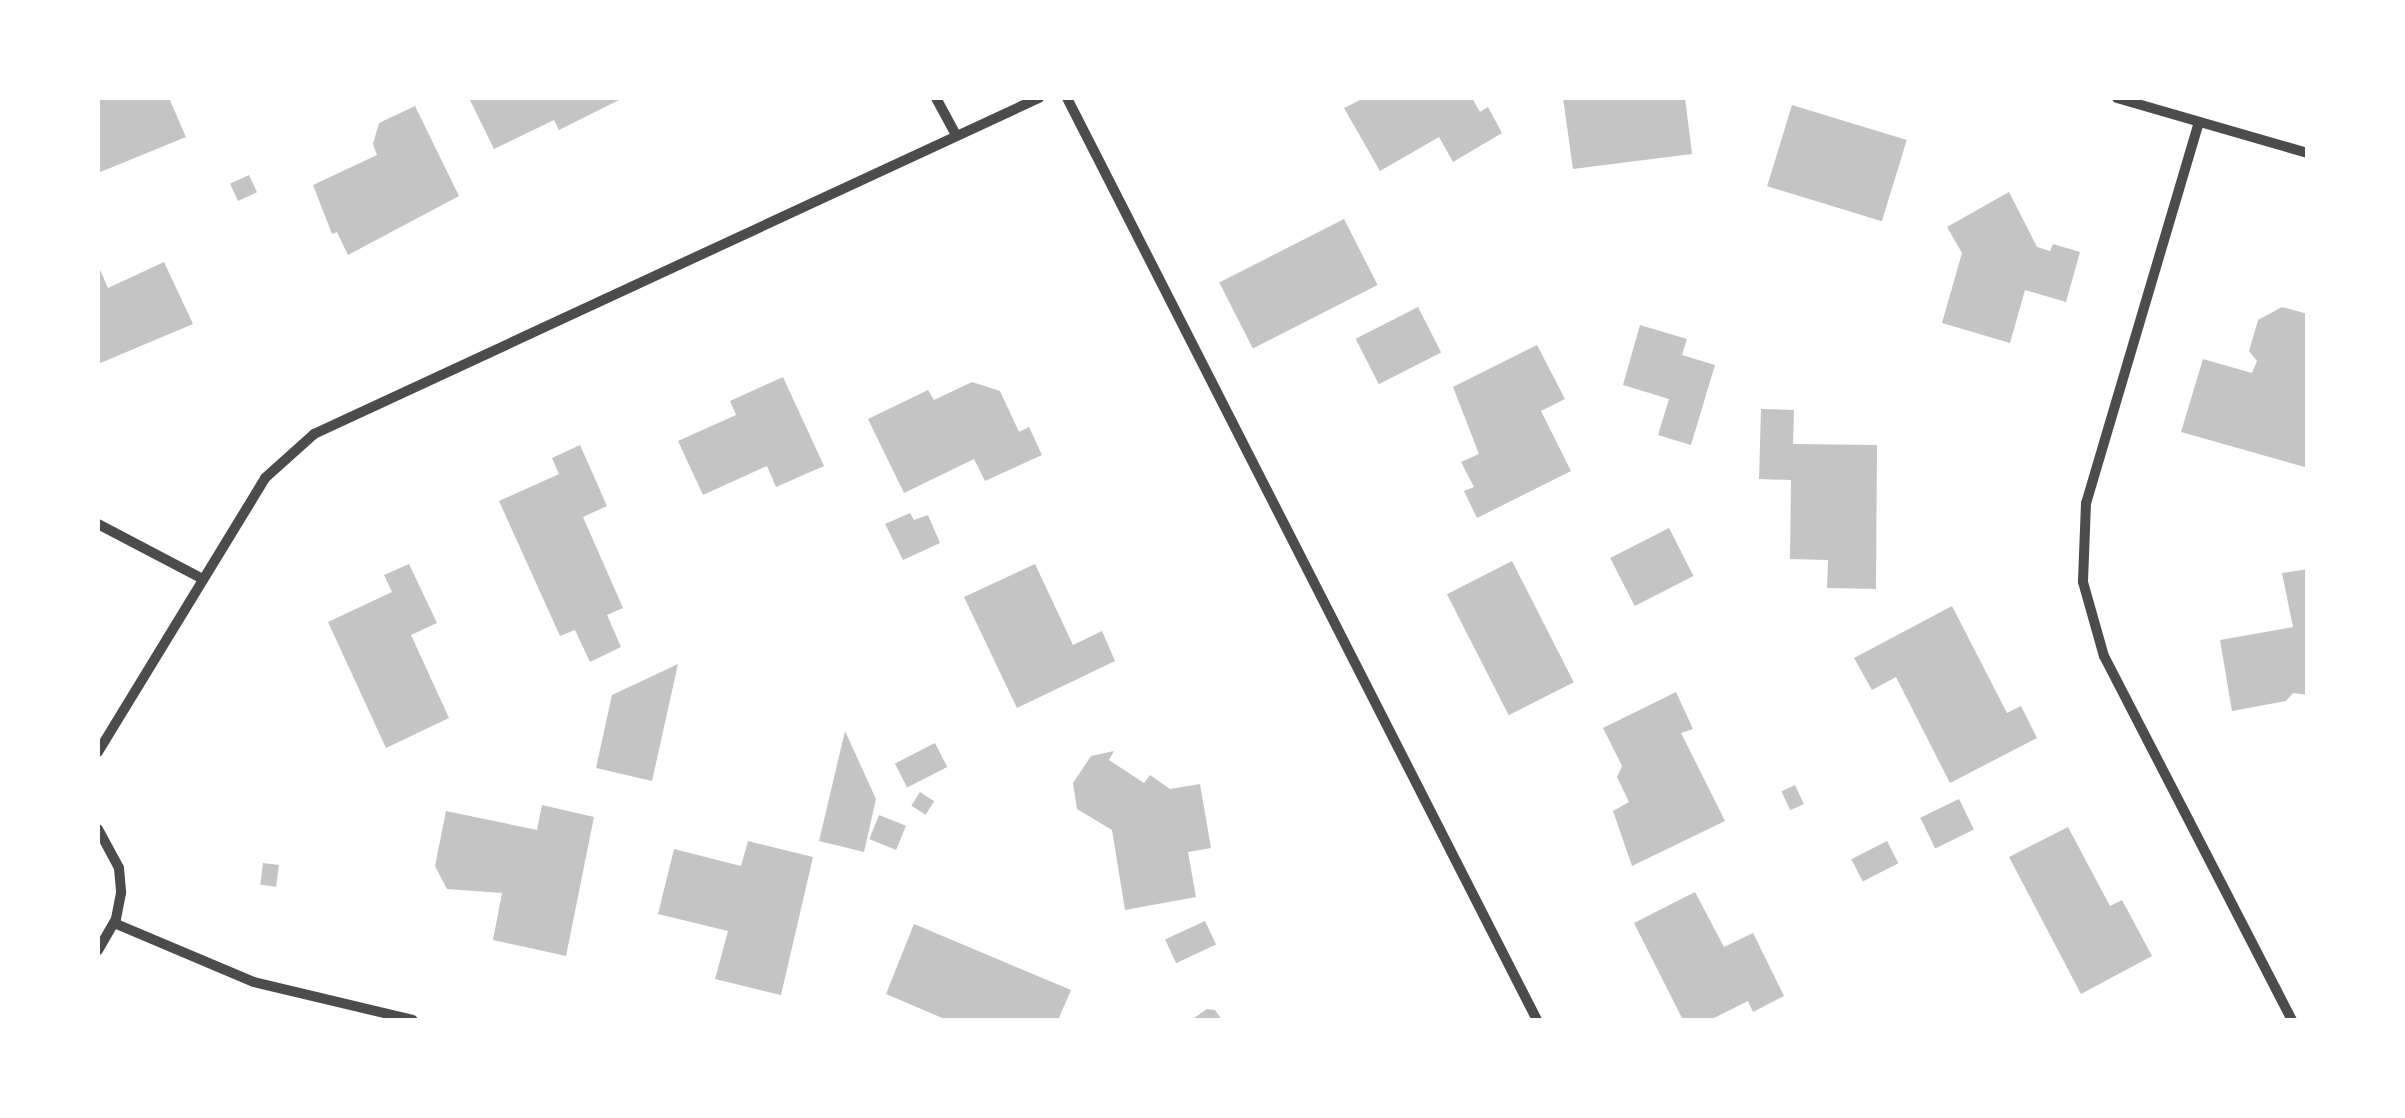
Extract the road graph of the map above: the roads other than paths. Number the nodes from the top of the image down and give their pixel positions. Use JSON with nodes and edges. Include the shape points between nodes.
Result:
{"nodes":[{"id":1,"x":936,"y":98,"type":"edge"},
{"id":2,"x":1039,"y":98,"type":"edge"},
{"id":3,"x":1067,"y":98,"type":"edge"},
{"id":4,"x":2117,"y":98,"type":"edge"},
{"id":5,"x":2199,"y":122,"type":"junction"},
{"id":6,"x":956,"y":135,"type":"junction"},
{"id":7,"x":2308,"y":154,"type":"edge"},
{"id":8,"x":98,"y":524,"type":"edge"},
{"id":9,"x":201,"y":578,"type":"junction"},
{"id":10,"x":98,"y":752,"type":"edge"},
{"id":11,"x":98,"y":829,"type":"edge"},
{"id":12,"x":114,"y":923,"type":"junction"},
{"id":13,"x":98,"y":950,"type":"edge"},
{"id":14,"x":412,"y":1020,"type":"edge"},
{"id":15,"x":1537,"y":1020,"type":"edge"},
{"id":16,"x":2292,"y":1020,"type":"edge"}],
"edges":[{"from":1,"to":6,"type":"street"},
{"from":2,"to":6,"type":"street"},
{"from":3,"to":15,"type":"street"},
{"from":4,"to":5,"type":"street"},
{"from":5,"to":7,"type":"street"},
{"from":5,"to":16,"type":"street","via":[[2086,503],[2083,582],[2104,656]]},
{"from":6,"to":9,"type":"street","via":[[314,434],[266,478]]},
{"from":8,"to":9,"type":"street"},
{"from":9,"to":10,"type":"street"},
{"from":11,"to":12,"type":"street","via":[[118,868]]},
{"from":12,"to":13,"type":"street"},
{"from":12,"to":14,"type":"street","via":[[254,982]]}]}
